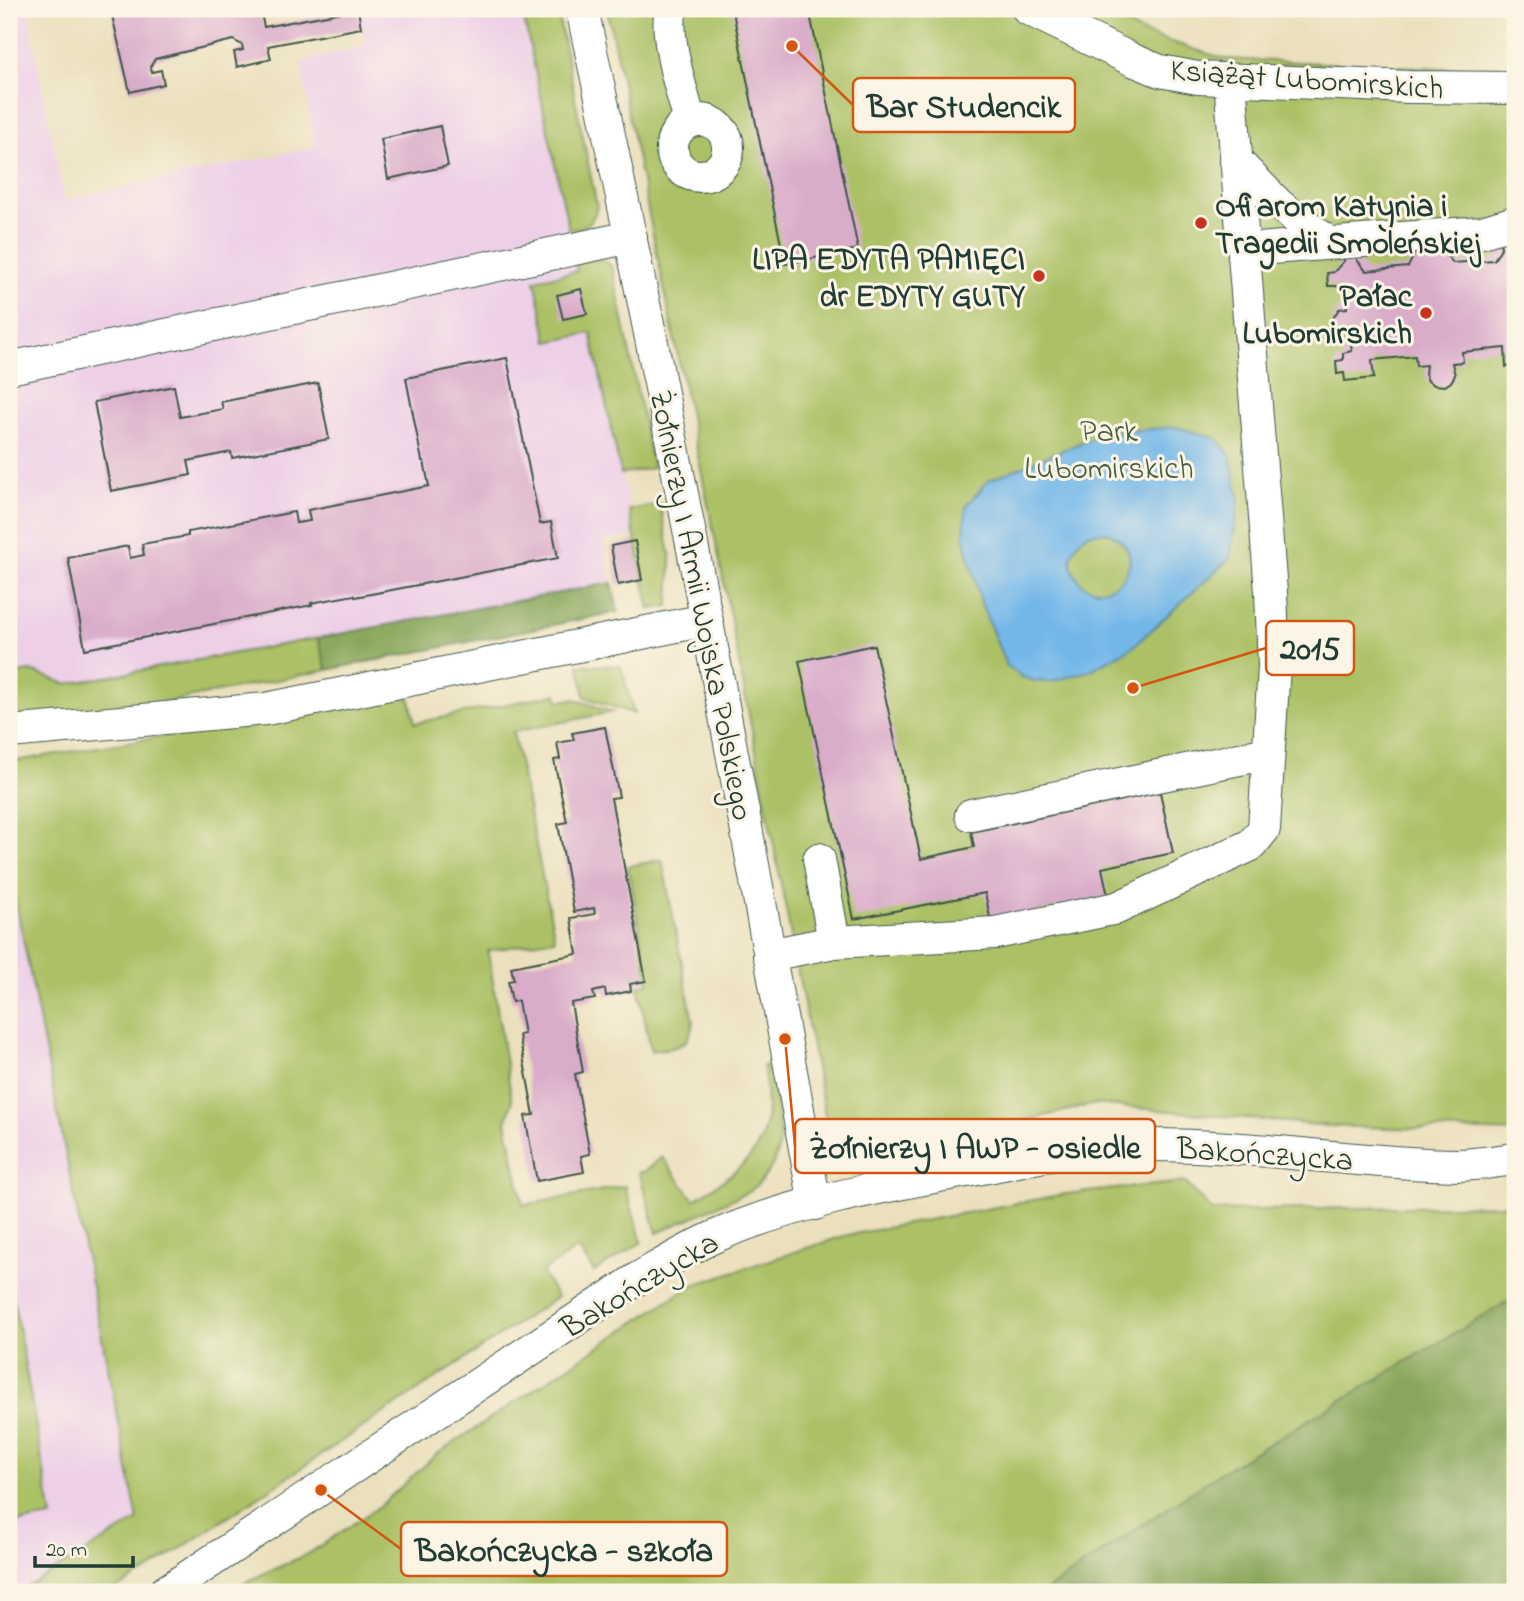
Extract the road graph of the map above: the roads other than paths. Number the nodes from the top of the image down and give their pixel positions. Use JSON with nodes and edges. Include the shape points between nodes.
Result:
{"nodes":[{"id":1,"x":582,"y":9,"type":"edge"},
{"id":2,"x":671,"y":9,"type":"edge"},
{"id":3,"x":1028,"y":9,"type":"edge"},
{"id":4,"x":1230,"y":80,"type":"junction"},
{"id":5,"x":1515,"y":88,"type":"edge"},
{"id":6,"x":690,"y":121,"type":"dead end"},
{"id":7,"x":1236,"y":161,"type":"junction"},
{"id":8,"x":1515,"y":222,"type":"edge"},
{"id":9,"x":631,"y":237,"type":"junction"},
{"id":10,"x":1329,"y":243,"type":"junction"},
{"id":11,"x":1244,"y":250,"type":"junction"},
{"id":12,"x":9,"y":368,"type":"edge"},
{"id":13,"x":706,"y":620,"type":"junction"},
{"id":14,"x":9,"y":732,"type":"edge"},
{"id":15,"x":1268,"y":753,"type":"junction"},
{"id":16,"x":971,"y":815,"type":"dead end"},
{"id":17,"x":819,"y":859,"type":"dead end"},
{"id":18,"x":834,"y":942,"type":"junction"},
{"id":19,"x":769,"y":955,"type":"junction"},
{"id":20,"x":1515,"y":1159,"type":"edge"},
{"id":21,"x":815,"y":1204,"type":"junction"},
{"id":22,"x":165,"y":1592,"type":"edge"}],
"edges":[{"from":1,"to":9,"type":"street","name":"Żołnierzy I Armii Wojska Polskiego"},
{"from":2,"to":6,"type":"street","via":[[669,27]]},
{"from":3,"to":4,"type":"street","name":"Książąt Lubomirskich","via":[[1153,68]]},
{"from":4,"to":5,"type":"street","name":"Książąt Lubomirskich"},
{"from":4,"to":7,"type":"street"},
{"from":7,"to":10,"type":"street","via":[[1279,205]]},
{"from":7,"to":11,"type":"street"},
{"from":8,"to":10,"type":"street","via":[[1482,232]]},
{"from":9,"to":12,"type":"street"},
{"from":9,"to":13,"type":"street","name":"Żołnierzy I Armii Wojska Polskiego"},
{"from":10,"to":11,"type":"street"},
{"from":11,"to":15,"type":"street","via":[[1271,592],[1274,666]]},
{"from":13,"to":14,"type":"street","via":[[266,709]]},
{"from":13,"to":19,"type":"street","name":"Żołnierzy I Armii Wojska Polskiego"},
{"from":15,"to":16,"type":"street"},
{"from":15,"to":18,"type":"street","via":[[1264,830],[1251,845],[1117,908],[995,933]]},
{"from":17,"to":18,"type":"street"},
{"from":18,"to":19,"type":"street"},
{"from":19,"to":21,"type":"street","name":"Żołnierzy I Armii Wojska Polskiego"},
{"from":20,"to":21,"type":"street","name":"Bakończycka","via":[[1460,1165],[1149,1145],[1059,1153]]},
{"from":21,"to":22,"type":"street","name":"Bakończycka","via":[[717,1236],[637,1279]]}]}
